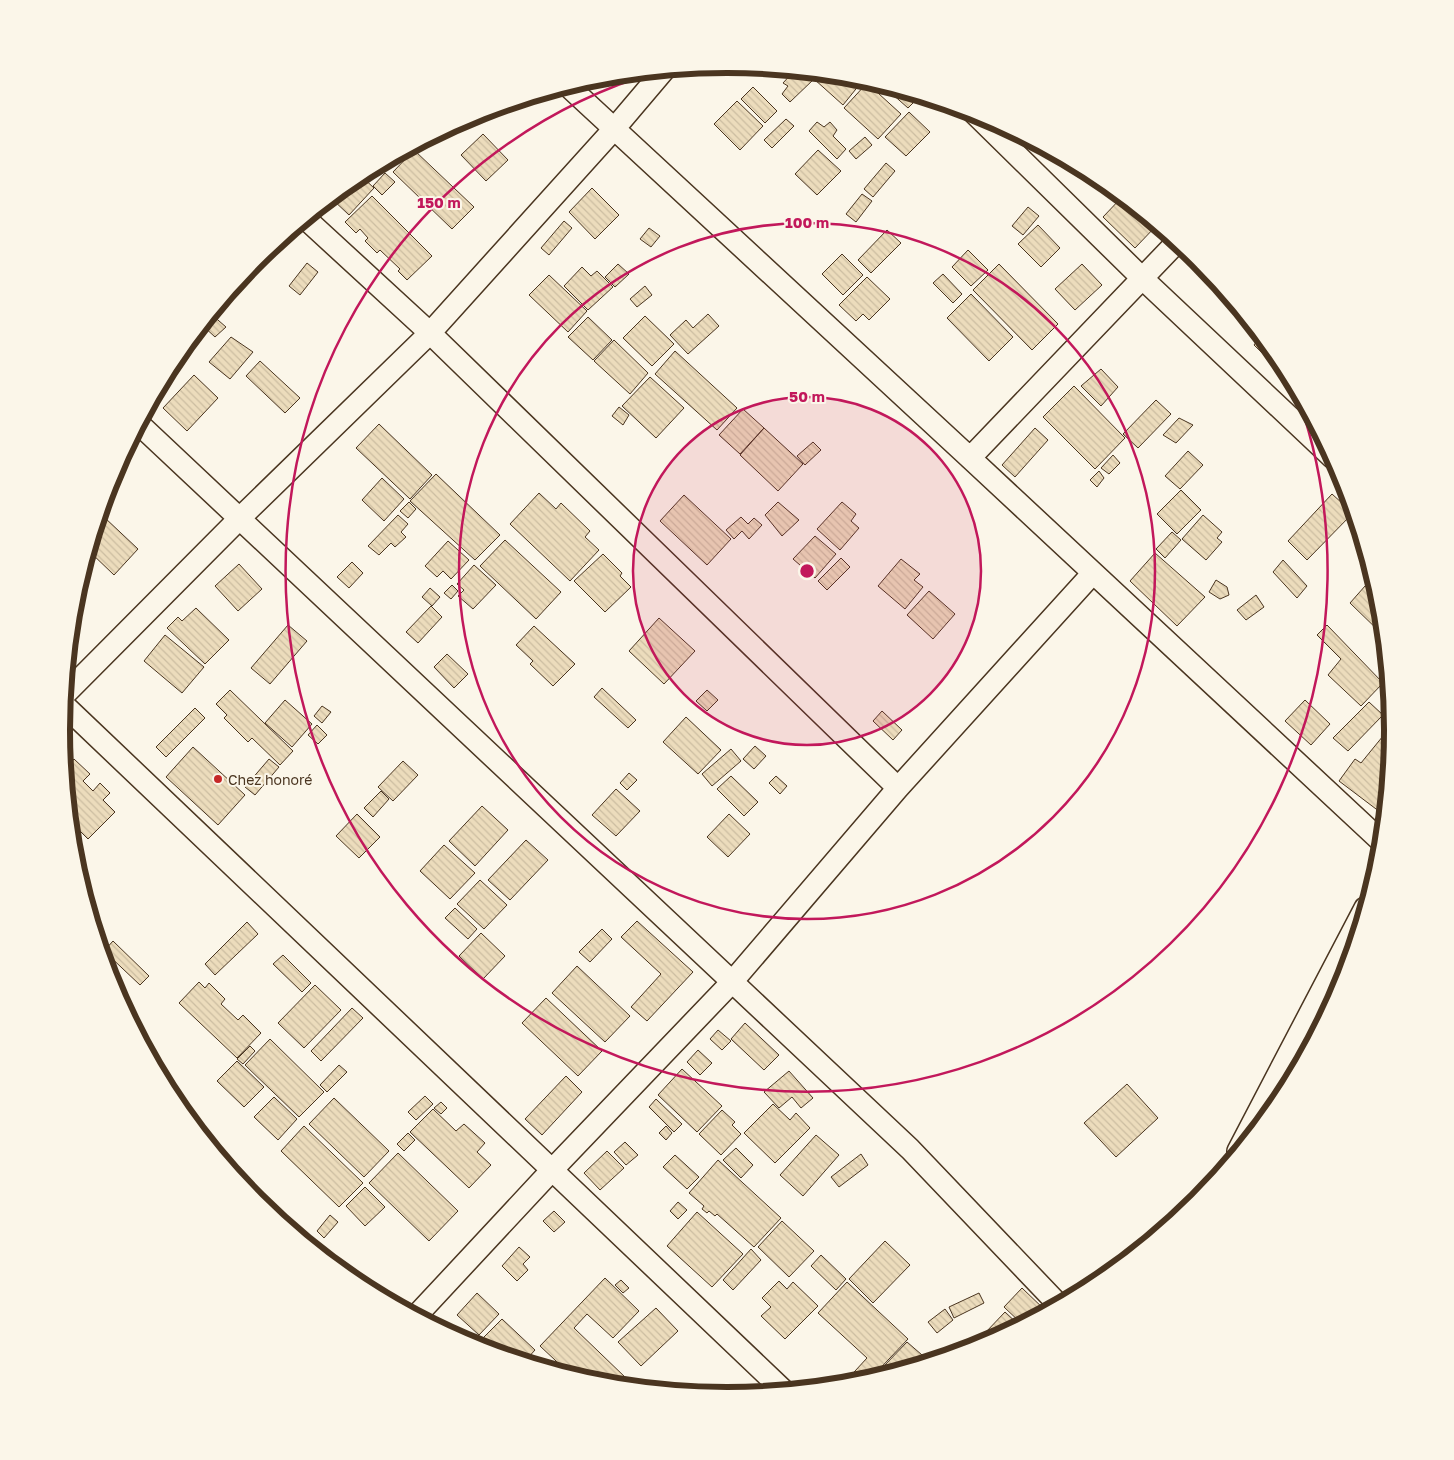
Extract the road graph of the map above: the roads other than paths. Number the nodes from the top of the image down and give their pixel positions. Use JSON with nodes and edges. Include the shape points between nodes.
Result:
{"nodes":[{"id":1,"x":658,"y":77,"type":"edge"},
{"id":2,"x":574,"y":91,"type":"edge"},
{"id":3,"x":989,"y":128,"type":"edge"},
{"id":4,"x":614,"y":129,"type":"junction"},
{"id":5,"x":310,"y":223,"type":"edge"},
{"id":6,"x":1172,"y":247,"type":"edge"},
{"id":7,"x":1143,"y":279,"type":"junction"},
{"id":8,"x":430,"y":333,"type":"junction"},
{"id":9,"x":144,"y":428,"type":"edge"},
{"id":10,"x":1318,"y":444,"type":"edge"},
{"id":11,"x":970,"y":458,"type":"junction"},
{"id":12,"x":240,"y":518,"type":"junction"},
{"id":13,"x":1093,"y":573,"type":"junction"},
{"id":14,"x":71,"y":688,"type":"edge"},
{"id":15,"x":70,"y":711,"type":"edge"},
{"id":16,"x":898,"y":788,"type":"junction"},
{"id":17,"x":1375,"y":835,"type":"edge"},
{"id":18,"x":1350,"y":939,"type":"edge"},
{"id":19,"x":732,"y":982,"type":"junction"},
{"id":20,"x":1252,"y":1124,"type":"edge"},
{"id":21,"x":552,"y":1170,"type":"junction"},
{"id":22,"x":1054,"y":1300,"type":"edge"},
{"id":23,"x":421,"y":1311,"type":"edge"},
{"id":24,"x":778,"y":1385,"type":"edge"}],
"edges":[{"from":1,"to":4,"type":"street"},
{"from":2,"to":4,"type":"street"},
{"from":3,"to":7,"type":"street"},
{"from":4,"to":8,"type":"street"},
{"from":4,"to":11,"type":"street"},
{"from":5,"to":8,"type":"street"},
{"from":6,"to":7,"type":"street"},
{"from":7,"to":10,"type":"street"},
{"from":7,"to":11,"type":"street"},
{"from":8,"to":12,"type":"street"},
{"from":8,"to":16,"type":"street"},
{"from":9,"to":12,"type":"street"},
{"from":11,"to":13,"type":"street"},
{"from":12,"to":14,"type":"street"},
{"from":12,"to":19,"type":"street"},
{"from":13,"to":16,"type":"street"},
{"from":13,"to":17,"type":"street"},
{"from":15,"to":21,"type":"street"},
{"from":16,"to":19,"type":"street"},
{"from":18,"to":20,"type":"street"},
{"from":19,"to":21,"type":"street"},
{"from":19,"to":22,"type":"street","via":[[910,1149]]},
{"from":21,"to":23,"type":"street"},
{"from":21,"to":24,"type":"street"}]}
